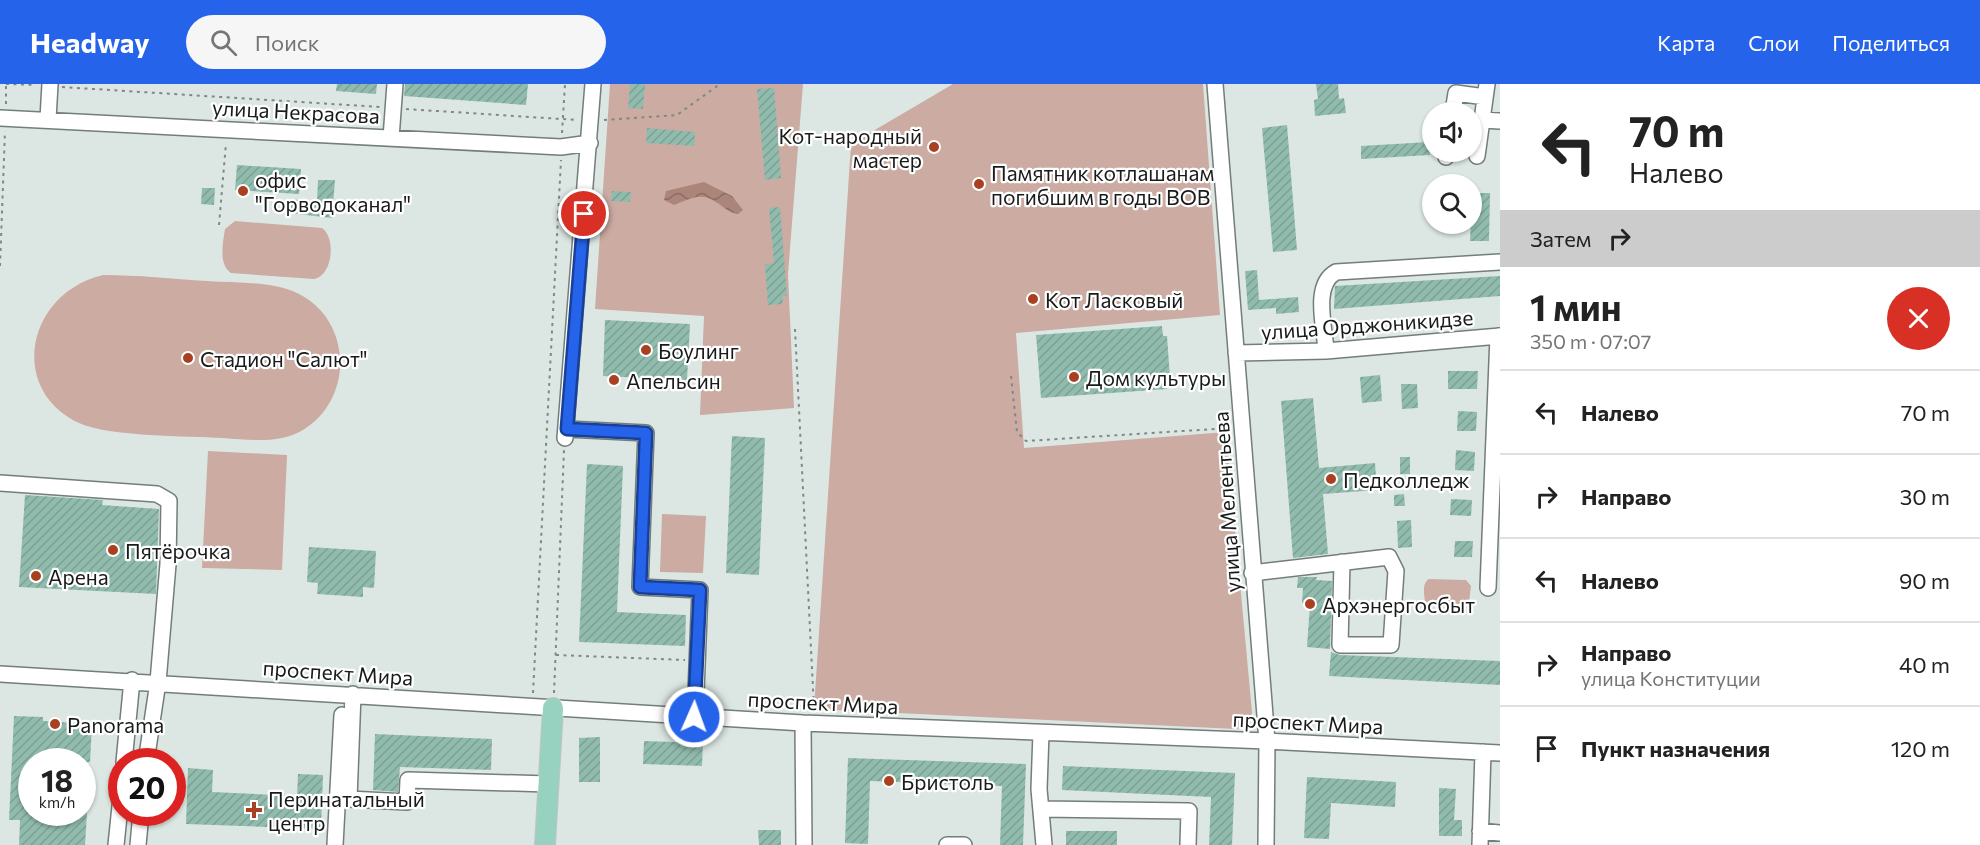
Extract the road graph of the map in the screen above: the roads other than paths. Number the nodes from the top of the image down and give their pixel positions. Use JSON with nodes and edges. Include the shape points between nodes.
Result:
{"nodes":[{"id":1,"x":395,"y":84,"type":"edge"},
{"id":2,"x":593,"y":84,"type":"edge"},
{"id":3,"x":1215,"y":84,"type":"edge"},
{"id":4,"x":50,"y":85,"type":"edge"},
{"id":5,"x":1486,"y":90,"type":"edge"},
{"id":6,"x":1455,"y":102,"type":"edge"},
{"id":7,"x":3,"y":118,"type":"edge"},
{"id":8,"x":48,"y":119,"type":"junction"},
{"id":9,"x":1482,"y":120,"type":"joint"},
{"id":10,"x":1500,"y":121,"type":"edge"},
{"id":11,"x":391,"y":138,"type":"junction"},
{"id":12,"x":590,"y":143,"type":"junction"},
{"id":13,"x":1500,"y":262,"type":"edge"},
{"id":14,"x":1499,"y":336,"type":"edge"},
{"id":15,"x":1326,"y":351,"type":"junction"},
{"id":16,"x":1236,"y":353,"type":"junction"},
{"id":17,"x":1498,"y":413,"type":"edge"},
{"id":18,"x":0,"y":483,"type":"edge"},
{"id":19,"x":1342,"y":562,"type":"junction"},
{"id":20,"x":1252,"y":573,"type":"junction"},
{"id":21,"x":1488,"y":588,"type":"dead end"},
{"id":22,"x":0,"y":674,"type":"edge"},
{"id":23,"x":132,"y":680,"type":"junction"},
{"id":24,"x":158,"y":682,"type":"junction"},
{"id":25,"x":348,"y":694,"type":"junction"},
{"id":26,"x":553,"y":708,"type":"junction"},
{"id":27,"x":694,"y":717,"type":"junction"},
{"id":28,"x":809,"y":723,"type":"junction"},
{"id":29,"x":1041,"y":733,"type":"junction"},
{"id":30,"x":1267,"y":741,"type":"junction"},
{"id":31,"x":125,"y":748,"type":"edge"},
{"id":32,"x":148,"y":748,"type":"edge"},
{"id":33,"x":1483,"y":752,"type":"junction"},
{"id":34,"x":1500,"y":753,"type":"edge"},
{"id":35,"x":548,"y":784,"type":"junction"},
{"id":36,"x":1041,"y":809,"type":"junction"},
{"id":37,"x":118,"y":826,"type":"edge"},
{"id":38,"x":140,"y":826,"type":"edge"},
{"id":39,"x":1500,"y":832,"type":"edge"},
{"id":40,"x":1480,"y":838,"type":"edge"},
{"id":41,"x":116,"y":845,"type":"edge"},
{"id":42,"x":138,"y":845,"type":"edge"},
{"id":43,"x":335,"y":845,"type":"edge"},
{"id":44,"x":545,"y":845,"type":"edge"},
{"id":45,"x":804,"y":845,"type":"edge"},
{"id":46,"x":947,"y":845,"type":"edge"},
{"id":47,"x":964,"y":845,"type":"edge"},
{"id":48,"x":1044,"y":845,"type":"edge"},
{"id":49,"x":1188,"y":845,"type":"edge"},
{"id":50,"x":1266,"y":845,"type":"edge"}],
"edges":[{"from":1,"to":11,"type":"street"},
{"from":2,"to":12,"type":"street"},
{"from":3,"to":16,"type":"street","name":"улица Мелентьева"},
{"from":4,"to":8,"type":"street"},
{"from":5,"to":6,"type":"street","via":[[1456,93]]},
{"from":5,"to":9,"type":"street"},
{"from":7,"to":8,"type":"street","name":"улица Некрасова"},
{"from":8,"to":11,"type":"street","name":"улица Некрасова"},
{"from":9,"to":10,"type":"street"},
{"from":11,"to":12,"type":"street","name":"улица Некрасова","via":[[561,147]]},
{"from":12,"to":27,"type":"street","via":[[566,434],[646,433],[640,587],[700,590]]},
{"from":13,"to":15,"type":"street","via":[[1336,272],[1328,276],[1322,291]]},
{"from":14,"to":15,"type":"street","name":"улица Орджоникидзе"},
{"from":14,"to":17,"type":"street"},
{"from":15,"to":16,"type":"street","name":"улица Орджоникидзе"},
{"from":16,"to":20,"type":"street","name":"улица Мелентьева"},
{"from":17,"to":21,"type":"street"},
{"from":18,"to":24,"type":"street","via":[[167,497],[171,504]]},
{"from":19,"to":19,"type":"street","via":[[1340,645],[1391,645],[1396,571],[1392,560],[1389,557]]},
{"from":19,"to":20,"type":"street"},
{"from":20,"to":30,"type":"street","name":"улица Мелентьева"},
{"from":22,"to":23,"type":"street","name":"проспект Мира"},
{"from":23,"to":24,"type":"street","name":"проспект Мира"},
{"from":23,"to":31,"type":"street"},
{"from":24,"to":25,"type":"street","name":"проспект Мира"},
{"from":24,"to":32,"type":"street"},
{"from":25,"to":26,"type":"street","name":"проспект Мира"},
{"from":25,"to":35,"type":"street","via":[[348,799],[407,802],[408,780]]},
{"from":25,"to":43,"type":"street"},
{"from":26,"to":27,"type":"street","name":"проспект Мира"},
{"from":26,"to":35,"type":"main road"},
{"from":27,"to":28,"type":"street","name":"проспект Мира"},
{"from":28,"to":29,"type":"street","name":"проспект Мира"},
{"from":28,"to":45,"type":"street"},
{"from":29,"to":30,"type":"street","name":"проспект Мира"},
{"from":29,"to":36,"type":"street"},
{"from":30,"to":33,"type":"street","name":"проспект Мира"},
{"from":30,"to":50,"type":"street","name":"улица Мелентьева"},
{"from":33,"to":34,"type":"street","name":"проспект Мира"},
{"from":33,"to":40,"type":"street"},
{"from":35,"to":44,"type":"main road"},
{"from":36,"to":48,"type":"street"},
{"from":36,"to":49,"type":"street","via":[[1189,811]]},
{"from":37,"to":41,"type":"street"},
{"from":38,"to":42,"type":"street"},
{"from":39,"to":40,"type":"street"},
{"from":46,"to":47,"type":"street"}]}
